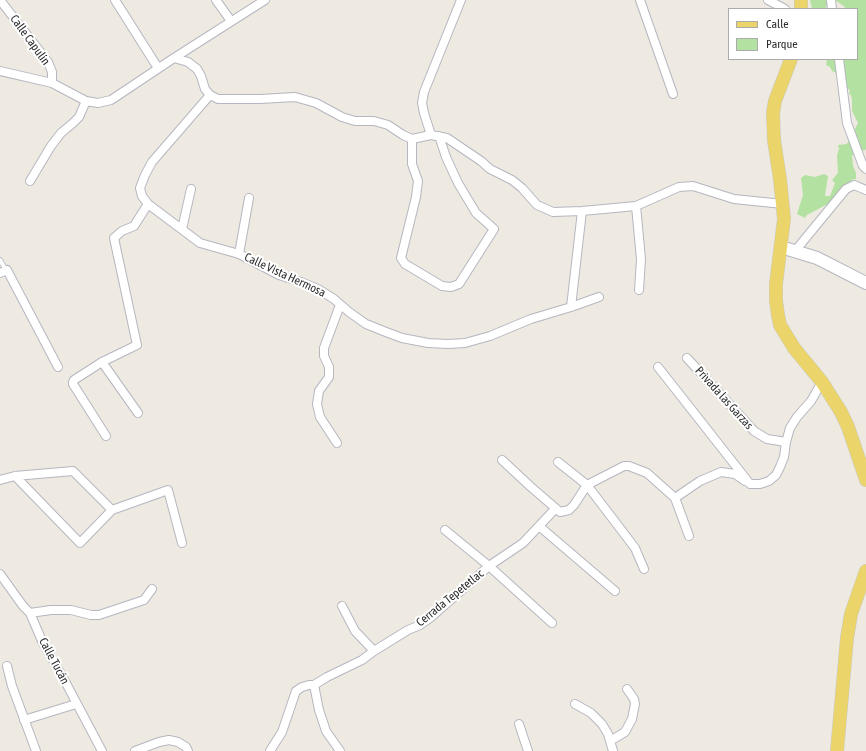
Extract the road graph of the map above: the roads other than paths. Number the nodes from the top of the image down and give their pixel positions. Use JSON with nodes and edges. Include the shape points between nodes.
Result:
{"nodes":[{"id":1,"x":0,"y":0,"type":"edge"},
{"id":2,"x":115,"y":0,"type":"edge"},
{"id":3,"x":216,"y":0,"type":"edge"},
{"id":4,"x":265,"y":0,"type":"edge"},
{"id":5,"x":461,"y":0,"type":"edge"},
{"id":6,"x":640,"y":0,"type":"edge"},
{"id":7,"x":768,"y":0,"type":"edge"},
{"id":8,"x":783,"y":8,"type":"edge"},
{"id":9,"x":231,"y":21,"type":"junction"},
{"id":10,"x":174,"y":58,"type":"junction"},
{"id":11,"x":791,"y":60,"type":"edge"},
{"id":12,"x":839,"y":60,"type":"edge"},
{"id":13,"x":158,"y":68,"type":"junction"},
{"id":14,"x":0,"y":71,"type":"edge"},
{"id":15,"x":52,"y":83,"type":"junction"},
{"id":16,"x":673,"y":94,"type":"dead end"},
{"id":17,"x":210,"y":95,"type":"junction"},
{"id":18,"x":86,"y":101,"type":"junction"},
{"id":19,"x":435,"y":136,"type":"junction"},
{"id":20,"x":412,"y":139,"type":"junction"},
{"id":21,"x":866,"y":170,"type":"edge"},
{"id":22,"x":30,"y":181,"type":"dead end"},
{"id":23,"x":191,"y":189,"type":"dead end"},
{"id":24,"x":866,"y":190,"type":"edge"},
{"id":25,"x":249,"y":198,"type":"dead end"},
{"id":26,"x":148,"y":204,"type":"junction"},
{"id":27,"x":783,"y":204,"type":"junction"},
{"id":28,"x":636,"y":206,"type":"junction"},
{"id":29,"x":582,"y":211,"type":"junction"},
{"id":30,"x":182,"y":229,"type":"junction"},
{"id":31,"x":781,"y":247,"type":"junction"},
{"id":32,"x":795,"y":251,"type":"junction"},
{"id":33,"x":239,"y":254,"type":"junction"},
{"id":34,"x":0,"y":260,"type":"edge"},
{"id":35,"x":3,"y":272,"type":"edge"},
{"id":36,"x":866,"y":283,"type":"edge"},
{"id":37,"x":639,"y":290,"type":"dead end"},
{"id":38,"x":599,"y":297,"type":"dead end"},
{"id":39,"x":340,"y":304,"type":"junction"},
{"id":40,"x":571,"y":307,"type":"junction"},
{"id":41,"x":687,"y":358,"type":"dead end"},
{"id":42,"x":102,"y":362,"type":"junction"},
{"id":43,"x":58,"y":367,"type":"dead end"},
{"id":44,"x":658,"y":367,"type":"dead end"},
{"id":45,"x":822,"y":382,"type":"junction"},
{"id":46,"x":138,"y":413,"type":"dead end"},
{"id":47,"x":106,"y":436,"type":"dead end"},
{"id":48,"x":786,"y":442,"type":"junction"},
{"id":49,"x":337,"y":443,"type":"dead end"},
{"id":50,"x":502,"y":460,"type":"dead end"},
{"id":51,"x":558,"y":462,"type":"dead end"},
{"id":52,"x":15,"y":476,"type":"junction"},
{"id":53,"x":0,"y":480,"type":"edge"},
{"id":54,"x":866,"y":480,"type":"edge"},
{"id":55,"x":750,"y":484,"type":"junction"},
{"id":56,"x":587,"y":485,"type":"junction"},
{"id":57,"x":675,"y":498,"type":"junction"},
{"id":58,"x":555,"y":509,"type":"junction"},
{"id":59,"x":112,"y":510,"type":"junction"},
{"id":60,"x":538,"y":526,"type":"junction"},
{"id":61,"x":445,"y":530,"type":"dead end"},
{"id":62,"x":689,"y":536,"type":"dead end"},
{"id":63,"x":182,"y":543,"type":"dead end"},
{"id":64,"x":489,"y":566,"type":"junction"},
{"id":65,"x":644,"y":569,"type":"dead end"},
{"id":66,"x":866,"y":571,"type":"edge"},
{"id":67,"x":0,"y":574,"type":"edge"},
{"id":68,"x":152,"y":589,"type":"dead end"},
{"id":69,"x":615,"y":591,"type":"dead end"},
{"id":70,"x":342,"y":606,"type":"dead end"},
{"id":71,"x":30,"y":612,"type":"junction"},
{"id":72,"x":552,"y":623,"type":"dead end"},
{"id":73,"x":374,"y":651,"type":"junction"},
{"id":74,"x":7,"y":666,"type":"dead end"},
{"id":75,"x":314,"y":685,"type":"junction"},
{"id":76,"x":627,"y":689,"type":"dead end"},
{"id":77,"x":76,"y":704,"type":"junction"},
{"id":78,"x":576,"y":704,"type":"dead end"},
{"id":79,"x":24,"y":720,"type":"junction"},
{"id":80,"x":519,"y":724,"type":"dead end"},
{"id":81,"x":610,"y":741,"type":"junction"},
{"id":82,"x":36,"y":751,"type":"edge"},
{"id":83,"x":102,"y":751,"type":"edge"},
{"id":84,"x":135,"y":751,"type":"edge"},
{"id":85,"x":188,"y":751,"type":"edge"},
{"id":86,"x":270,"y":751,"type":"edge"},
{"id":87,"x":340,"y":751,"type":"edge"},
{"id":88,"x":528,"y":751,"type":"edge"},
{"id":89,"x":614,"y":751,"type":"edge"},
{"id":90,"x":837,"y":751,"type":"edge"}],
"edges":[{"from":1,"to":15,"type":"street","name":"Calle Capulín","via":[[48,62],[52,72]]},
{"from":2,"to":13,"type":"street"},
{"from":3,"to":9,"type":"street"},
{"from":4,"to":9,"type":"street"},
{"from":5,"to":19,"type":"street","via":[[424,92],[424,113]]},
{"from":6,"to":16,"type":"street"},
{"from":7,"to":8,"type":"street"},
{"from":9,"to":10,"type":"street"},
{"from":10,"to":13,"type":"street"},
{"from":10,"to":17,"type":"street","via":[[188,62],[197,69]]},
{"from":11,"to":27,"type":"main road","via":[[773,113]]},
{"from":12,"to":21,"type":"street","via":[[847,123]]},
{"from":13,"to":18,"type":"street","via":[[111,100],[98,103]]},
{"from":14,"to":15,"type":"street"},
{"from":15,"to":18,"type":"street"},
{"from":17,"to":20,"type":"street","via":[[218,99],[260,100],[295,97],[316,103],[355,121],[374,121],[388,125]]},
{"from":17,"to":26,"type":"street","via":[[152,162],[140,188]]},
{"from":18,"to":22,"type":"street","via":[[79,116],[51,146]]},
{"from":19,"to":20,"type":"street"},
{"from":19,"to":20,"type":"street","via":[[458,183],[476,212],[494,229],[459,284],[451,287],[442,286],[405,264],[401,258],[418,180],[412,164]]},
{"from":19,"to":29,"type":"street","via":[[455,142],[490,169],[512,180],[537,205],[553,212]]},
{"from":23,"to":30,"type":"street"},
{"from":24,"to":32,"type":"street","via":[[854,185],[846,189]]},
{"from":25,"to":33,"type":"street"},
{"from":26,"to":30,"type":"street","name":"Calle Vista Hermosa"},
{"from":26,"to":42,"type":"street","via":[[134,226],[114,238],[137,345]]},
{"from":27,"to":28,"type":"street","via":[[734,199],[693,186],[679,187]]},
{"from":27,"to":31,"type":"main road"},
{"from":28,"to":29,"type":"street"},
{"from":28,"to":37,"type":"street","via":[[642,259]]},
{"from":29,"to":40,"type":"street"},
{"from":30,"to":33,"type":"street","name":"Calle Vista Hermosa","via":[[200,243]]},
{"from":31,"to":32,"type":"main road"},
{"from":31,"to":45,"type":"main road","via":[[776,301],[780,326]]},
{"from":32,"to":36,"type":"main road","via":[[817,258]]},
{"from":33,"to":39,"type":"street","name":"Calle Vista Hermosa","via":[[279,275],[318,289]]},
{"from":34,"to":35,"type":"lane"},
{"from":35,"to":43,"type":"street"},
{"from":38,"to":40,"type":"street","name":"Calle Vista Hermosa"},
{"from":39,"to":40,"type":"street","name":"Calle Vista Hermosa","via":[[366,324],[386,332],[421,341],[448,344],[465,343],[490,336],[531,319]]},
{"from":39,"to":49,"type":"street","via":[[324,348],[329,377],[319,391],[316,404],[320,416]]},
{"from":41,"to":48,"type":"street","name":"Privada las Garzas","via":[[754,431],[767,439]]},
{"from":42,"to":46,"type":"street"},
{"from":42,"to":47,"type":"street","via":[[74,380],[72,384]]},
{"from":44,"to":55,"type":"street"},
{"from":45,"to":48,"type":"street","via":[[790,428]]},
{"from":45,"to":54,"type":"main road","via":[[848,427]]},
{"from":48,"to":55,"type":"street","via":[[784,457],[776,475],[769,481]]},
{"from":50,"to":58,"type":"street"},
{"from":51,"to":56,"type":"street"},
{"from":52,"to":53,"type":"street"},
{"from":52,"to":59,"type":"street","via":[[73,471]]},
{"from":52,"to":59,"type":"street","via":[[80,543]]},
{"from":55,"to":57,"type":"street","via":[[734,474],[720,472],[700,481]]},
{"from":56,"to":57,"type":"street","via":[[628,466],[647,473]]},
{"from":56,"to":58,"type":"street","via":[[569,510],[560,512]]},
{"from":56,"to":65,"type":"street","via":[[635,548]]},
{"from":57,"to":62,"type":"street"},
{"from":58,"to":60,"type":"street","name":"Cerrada Tepetetlac"},
{"from":59,"to":63,"type":"street","via":[[168,490]]},
{"from":60,"to":64,"type":"street","name":"Cerrada Tepetetlac","via":[[523,543]]},
{"from":60,"to":69,"type":"street"},
{"from":61,"to":64,"type":"street"},
{"from":64,"to":72,"type":"street"},
{"from":64,"to":73,"type":"street","name":"Cerrada Tepetetlac","via":[[425,622]]},
{"from":66,"to":90,"type":"main road","via":[[851,614],[847,638]]},
{"from":67,"to":71,"type":"street","name":"Calle Tucán"},
{"from":68,"to":71,"type":"street","via":[[144,600],[99,615],[71,610]]},
{"from":70,"to":73,"type":"street","via":[[355,631]]},
{"from":71,"to":77,"type":"street","name":"Calle Tucán","via":[[42,641]]},
{"from":73,"to":75,"type":"street","name":"Cerrada Tepetetlac"},
{"from":74,"to":79,"type":"street"},
{"from":75,"to":86,"type":"street","name":"Cerrada Tepetetlac","via":[[296,691],[282,732]]},
{"from":75,"to":87,"type":"street","via":[[326,731]]},
{"from":76,"to":81,"type":"street","via":[[635,704],[632,719],[625,732]]},
{"from":77,"to":79,"type":"street"},
{"from":77,"to":83,"type":"street","name":"Calle Tucán"},
{"from":78,"to":81,"type":"street","via":[[597,718]]},
{"from":79,"to":82,"type":"street"},
{"from":80,"to":88,"type":"street"},
{"from":81,"to":89,"type":"street"},
{"from":84,"to":85,"type":"street","via":[[168,740],[178,742]]}]}
